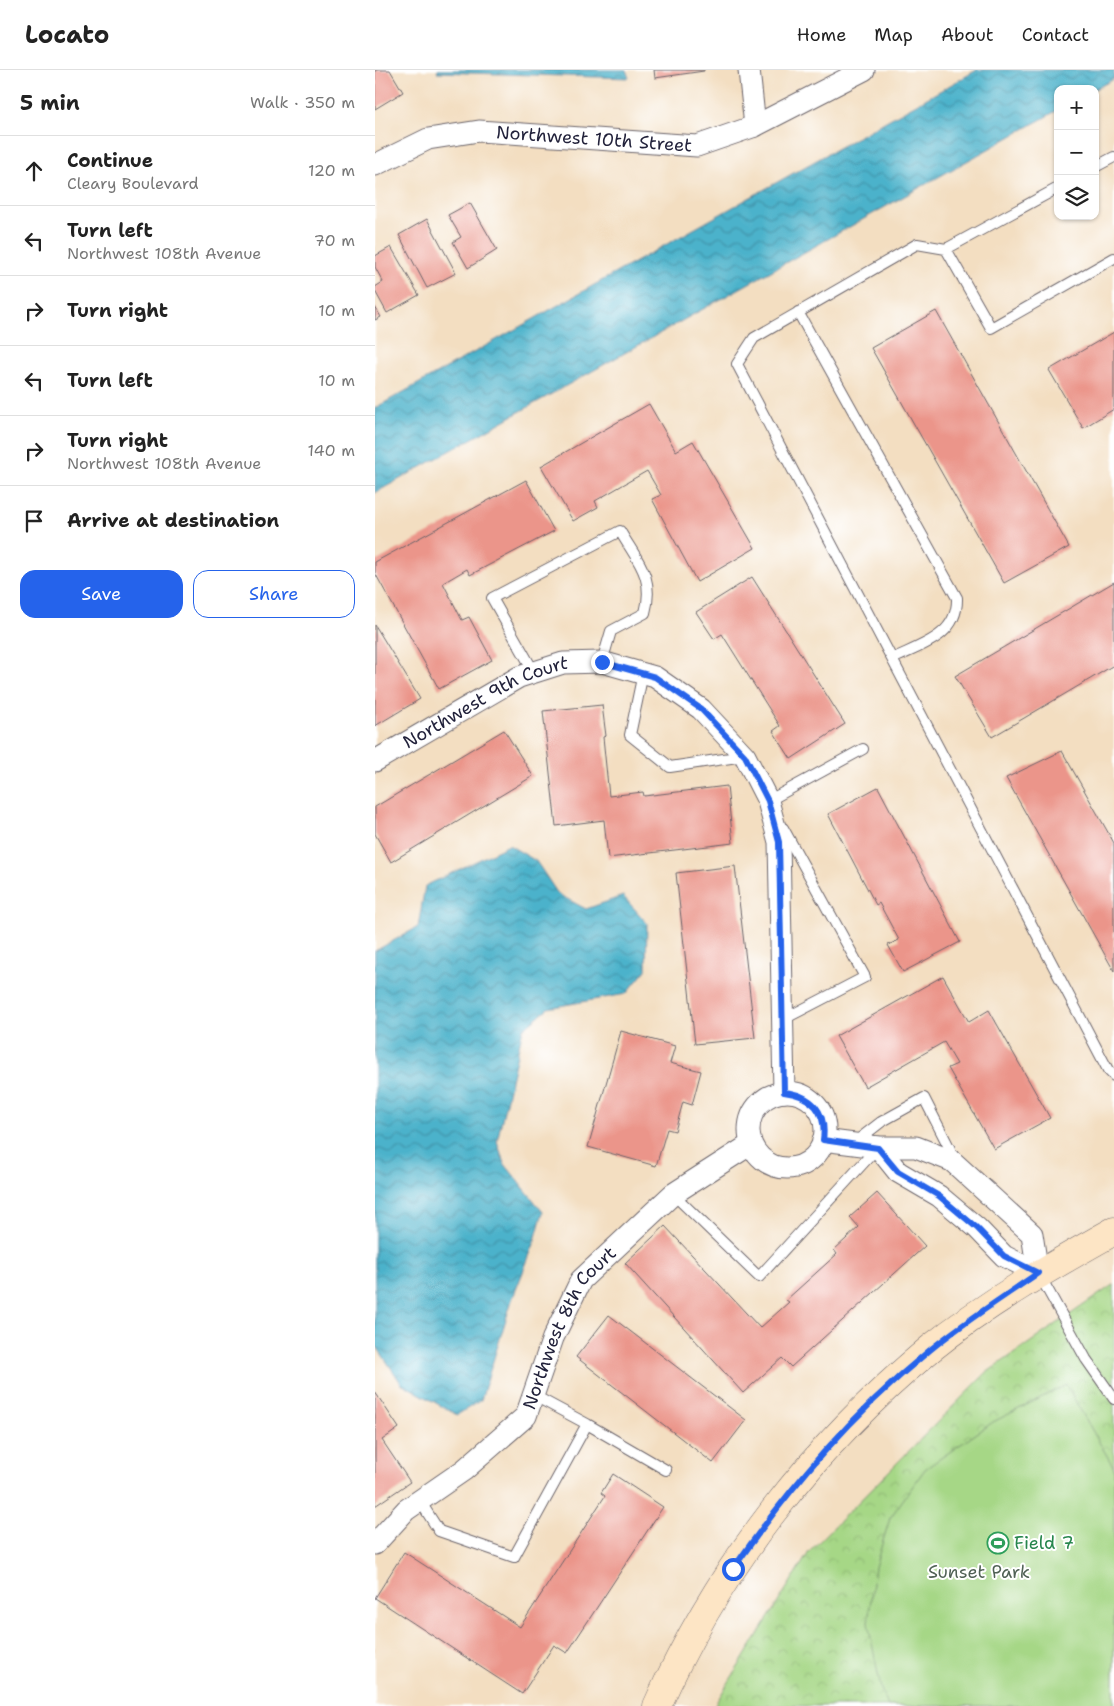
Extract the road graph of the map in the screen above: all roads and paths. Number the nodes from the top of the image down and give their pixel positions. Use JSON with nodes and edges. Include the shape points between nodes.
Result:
{"nodes":[{"id":1,"x":749,"y":70,"type":"edge"},
{"id":2,"x":863,"y":70,"type":"edge"},
{"id":3,"x":755,"y":126,"type":"junction"},
{"id":4,"x":1114,"y":157,"type":"edge"},
{"id":5,"x":375,"y":165,"type":"edge"},
{"id":6,"x":1099,"y":165,"type":"edge"},
{"id":7,"x":1054,"y":190,"type":"edge"},
{"id":8,"x":947,"y":249,"type":"junction"},
{"id":9,"x":1114,"y":258,"type":"edge"},
{"id":10,"x":798,"y":312,"type":"junction"},
{"id":11,"x":892,"y":659,"type":"junction"},
{"id":12,"x":602,"y":662,"type":"junction"},
{"id":13,"x":534,"y":672,"type":"junction"},
{"id":14,"x":643,"y":673,"type":"junction"},
{"id":15,"x":863,"y":749,"type":"dead end"},
{"id":16,"x":745,"y":756,"type":"junction"},
{"id":17,"x":375,"y":761,"type":"edge"},
{"id":18,"x":768,"y":801,"type":"junction"},
{"id":19,"x":784,"y":1019,"type":"junction"},
{"id":20,"x":1114,"y":1076,"type":"edge"},
{"id":21,"x":784,"y":1092,"type":"junction"},
{"id":22,"x":823,"y":1140,"type":"junction"},
{"id":23,"x":751,"y":1144,"type":"junction"},
{"id":24,"x":853,"y":1144,"type":"junction"},
{"id":25,"x":878,"y":1148,"type":"junction"},
{"id":26,"x":952,"y":1162,"type":"junction"},
{"id":27,"x":673,"y":1194,"type":"junction"},
{"id":28,"x":1114,"y":1231,"type":"edge"},
{"id":29,"x":1038,"y":1273,"type":"junction"},
{"id":30,"x":533,"y":1395,"type":"junction"},
{"id":31,"x":1113,"y":1397,"type":"edge"},
{"id":32,"x":587,"y":1424,"type":"junction"},
{"id":33,"x":666,"y":1470,"type":"dead end"},
{"id":34,"x":420,"y":1501,"type":"junction"},
{"id":35,"x":375,"y":1544,"type":"edge"},
{"id":36,"x":657,"y":1706,"type":"edge"}],
"edges":[{"from":1,"to":3,"type":"street"},
{"from":2,"to":3,"type":"street","name":"Northwest 10th Street"},
{"from":3,"to":5,"type":"street","name":"Northwest 10th Street","via":[[697,146],[479,131],[428,139]]},
{"from":4,"to":6,"type":"lane"},
{"from":7,"to":8,"type":"lane"},
{"from":8,"to":9,"type":"lane","via":[[991,328]]},
{"from":8,"to":10,"type":"lane","via":[[917,244]]},
{"from":10,"to":11,"type":"lane","via":[[754,338],[737,364]]},
{"from":10,"to":11,"type":"lane","via":[[957,598],[955,617],[944,631]]},
{"from":11,"to":20,"type":"lane"},
{"from":12,"to":13,"type":"street","name":"Northwest 9th Court","via":[[563,664]]},
{"from":12,"to":13,"type":"lane","via":[[611,631],[645,613],[649,598],[649,580],[620,530],[492,598]]},
{"from":12,"to":14,"type":"street","name":"Northwest 9th Court"},
{"from":13,"to":17,"type":"street","name":"Northwest 9th Court","via":[[519,677]]},
{"from":14,"to":16,"type":"street","name":"Northwest 9th Court","via":[[655,677],[701,709]]},
{"from":14,"to":16,"type":"lane","via":[[630,735],[669,767]]},
{"from":15,"to":18,"type":"lane"},
{"from":16,"to":18,"type":"street","name":"Northwest 9th Court"},
{"from":18,"to":19,"type":"street","name":"Northwest 9th Court","via":[[779,842]]},
{"from":18,"to":19,"type":"lane","via":[[865,977]]},
{"from":19,"to":21,"type":"street","name":"Northwest 9th Court"},
{"from":21,"to":22,"type":"street","via":[[809,1098],[818,1108],[825,1127]]},
{"from":21,"to":23,"type":"street","via":[[771,1095],[757,1106],[751,1118]]},
{"from":22,"to":23,"type":"street","via":[[807,1162],[792,1168],[766,1162]]},
{"from":22,"to":24,"type":"street"},
{"from":23,"to":27,"type":"street","name":"Northwest 8th Court"},
{"from":24,"to":25,"type":"street"},
{"from":24,"to":26,"type":"lane","via":[[881,1122],[923,1098],[949,1149]]},
{"from":25,"to":26,"type":"street","via":[[916,1148]]},
{"from":25,"to":27,"type":"lane","via":[[759,1276]]},
{"from":25,"to":29,"type":"street","via":[[898,1172],[939,1196],[1004,1256]]},
{"from":26,"to":29,"type":"street","via":[[1032,1234]]},
{"from":27,"to":30,"type":"street","name":"Northwest 8th Court","via":[[581,1280],[553,1338]]},
{"from":28,"to":29,"type":"street"},
{"from":29,"to":31,"type":"lane","via":[[1086,1359]]},
{"from":29,"to":36,"type":"street","via":[[931,1348],[842,1430],[799,1478],[698,1625]]},
{"from":30,"to":32,"type":"lane"},
{"from":30,"to":34,"type":"street","name":"Northwest 8th Court","via":[[526,1416],[464,1470]]},
{"from":32,"to":33,"type":"lane"},
{"from":32,"to":34,"type":"lane","via":[[514,1557],[439,1531]]},
{"from":34,"to":35,"type":"street","name":"Northwest 8th Court","via":[[394,1522]]}]}
